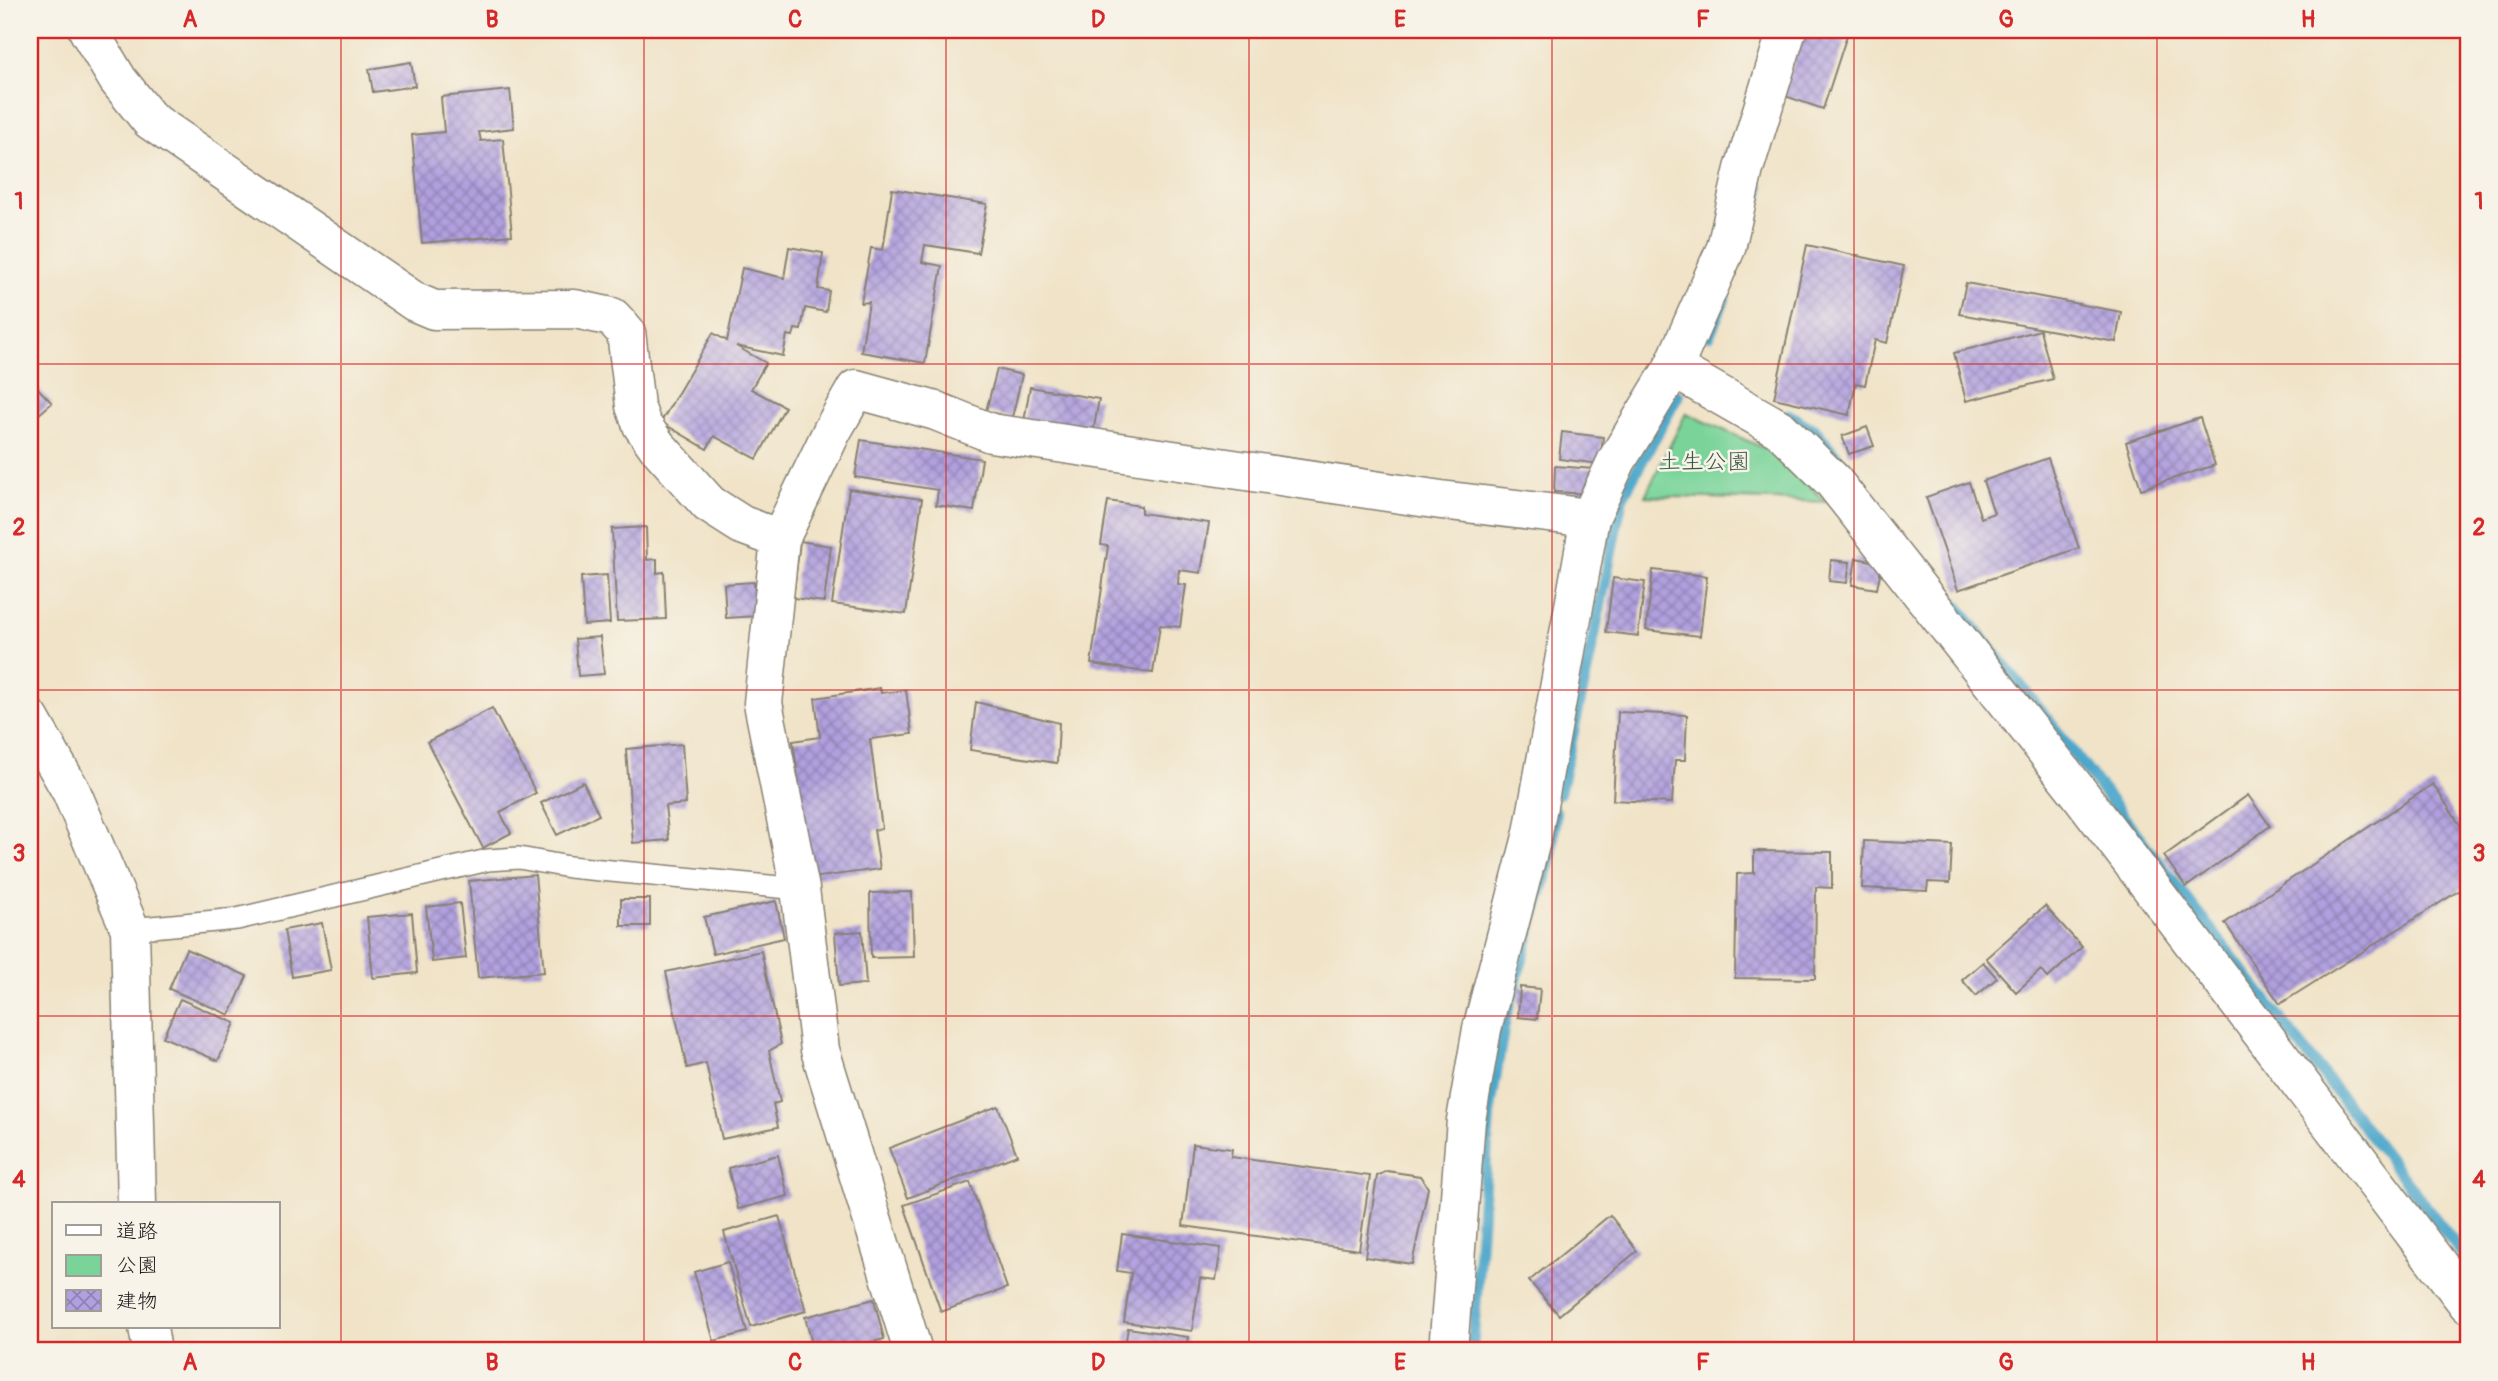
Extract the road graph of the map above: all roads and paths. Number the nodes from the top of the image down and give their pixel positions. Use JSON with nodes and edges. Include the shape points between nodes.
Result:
{"nodes":[{"id":1,"x":88,"y":30,"type":"edge"},
{"id":2,"x":1787,"y":30,"type":"edge"},
{"id":3,"x":1683,"y":374,"type":"junction"},
{"id":4,"x":1590,"y":518,"type":"junction"},
{"id":5,"x":780,"y":539,"type":"junction"},
{"id":6,"x":30,"y":719,"type":"edge"},
{"id":7,"x":800,"y":889,"type":"junction"},
{"id":8,"x":130,"y":929,"type":"junction"},
{"id":9,"x":137,"y":1202,"type":"edge"},
{"id":10,"x":2468,"y":1304,"type":"edge"},
{"id":11,"x":148,"y":1328,"type":"edge"},
{"id":12,"x":152,"y":1351,"type":"edge"},
{"id":13,"x":913,"y":1351,"type":"edge"},
{"id":14,"x":1448,"y":1351,"type":"edge"}],
"edges":[{"from":1,"to":5,"type":"street","via":[[118,80],[150,120],[415,302],[434,310],[575,309],[612,317],[626,332],[635,406],[657,446],[709,504],[742,525]]},
{"from":2,"to":3,"type":"street","via":[[1744,169],[1726,248]]},
{"from":3,"to":4,"type":"street","via":[[1617,460]]},
{"from":3,"to":10,"type":"street","via":[[1781,430],[1833,481],[2080,794]]},
{"from":4,"to":5,"type":"street","via":[[991,433],[936,411],[856,389]]},
{"from":4,"to":14,"type":"street","via":[[1533,833],[1482,1029],[1466,1120]]},
{"from":5,"to":7,"type":"street","via":[[763,703]]},
{"from":6,"to":8,"type":"street","via":[[71,791]]},
{"from":7,"to":8,"type":"lane","via":[[519,858],[488,860],[237,919]]},
{"from":7,"to":13,"type":"street","via":[[820,1050]]},
{"from":8,"to":9,"type":"street"},
{"from":11,"to":12,"type":"street"}]}
